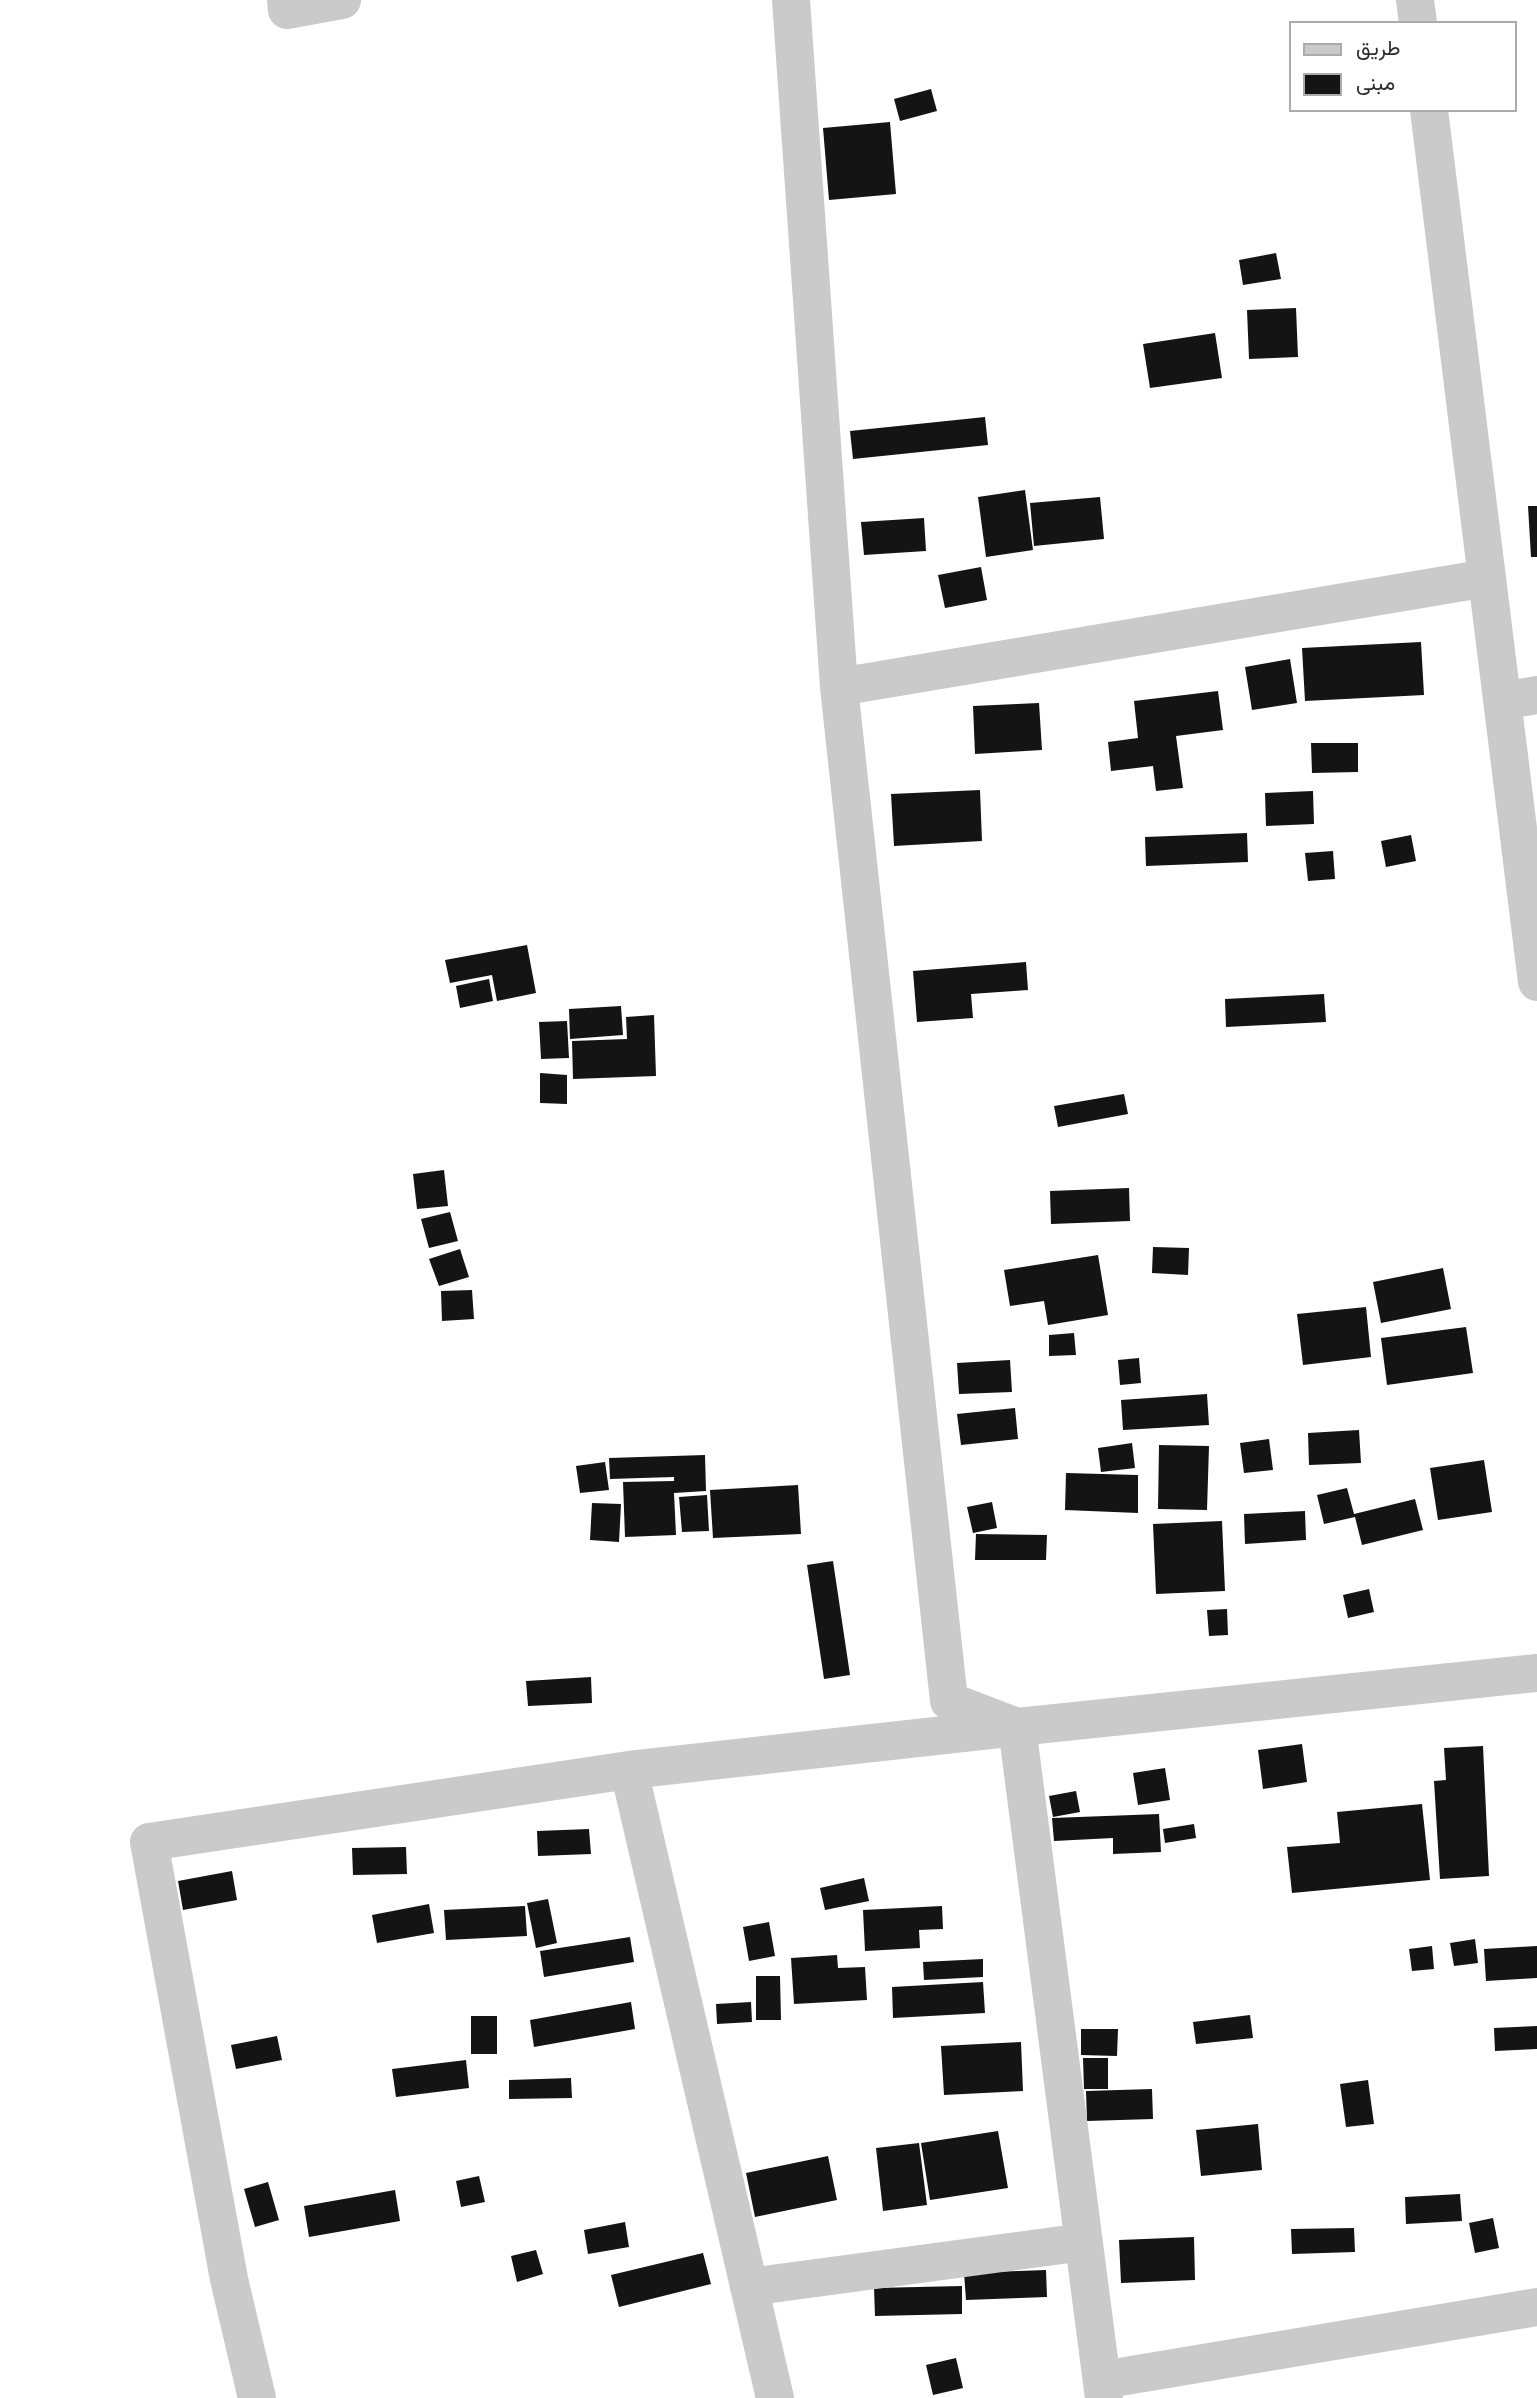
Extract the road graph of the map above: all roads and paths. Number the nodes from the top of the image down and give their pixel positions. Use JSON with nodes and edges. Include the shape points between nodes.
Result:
{"nodes":[{"id":1,"x":286,"y":0,"type":"edge"},
{"id":2,"x":342,"y":0,"type":"edge"},
{"id":3,"x":791,"y":0,"type":"edge"},
{"id":4,"x":1415,"y":0,"type":"edge"},
{"id":5,"x":1418,"y":21,"type":"edge"},
{"id":6,"x":1429,"y":112,"type":"edge"},
{"id":7,"x":1487,"y":578,"type":"junction"},
{"id":8,"x":839,"y":687,"type":"junction"},
{"id":9,"x":1520,"y":698,"type":"edge"},
{"id":10,"x":1537,"y":982,"type":"edge"},
{"id":11,"x":1537,"y":1673,"type":"edge"},
{"id":12,"x":1017,"y":1727,"type":"junction"},
{"id":13,"x":629,"y":1770,"type":"junction"},
{"id":14,"x":1084,"y":2242,"type":"junction"},
{"id":15,"x":750,"y":2287,"type":"junction"},
{"id":16,"x":1537,"y":2307,"type":"edge"},
{"id":17,"x":1103,"y":2389,"type":"edge"},
{"id":18,"x":257,"y":2398,"type":"edge"},
{"id":19,"x":775,"y":2398,"type":"edge"}],
"edges":[{"from":1,"to":2,"type":"street","via":[[287,10]]},
{"from":3,"to":8,"type":"street"},
{"from":4,"to":5,"type":"street"},
{"from":6,"to":7,"type":"street"},
{"from":7,"to":8,"type":"street"},
{"from":7,"to":9,"type":"street"},
{"from":8,"to":12,"type":"street","via":[[949,1701]]},
{"from":9,"to":10,"type":"street"},
{"from":11,"to":12,"type":"street"},
{"from":12,"to":13,"type":"street"},
{"from":12,"to":14,"type":"street"},
{"from":13,"to":15,"type":"street"},
{"from":13,"to":18,"type":"street","via":[[149,1842],[229,2279]]},
{"from":14,"to":15,"type":"street"},
{"from":14,"to":17,"type":"street"},
{"from":15,"to":19,"type":"street"},
{"from":16,"to":17,"type":"street"}]}
